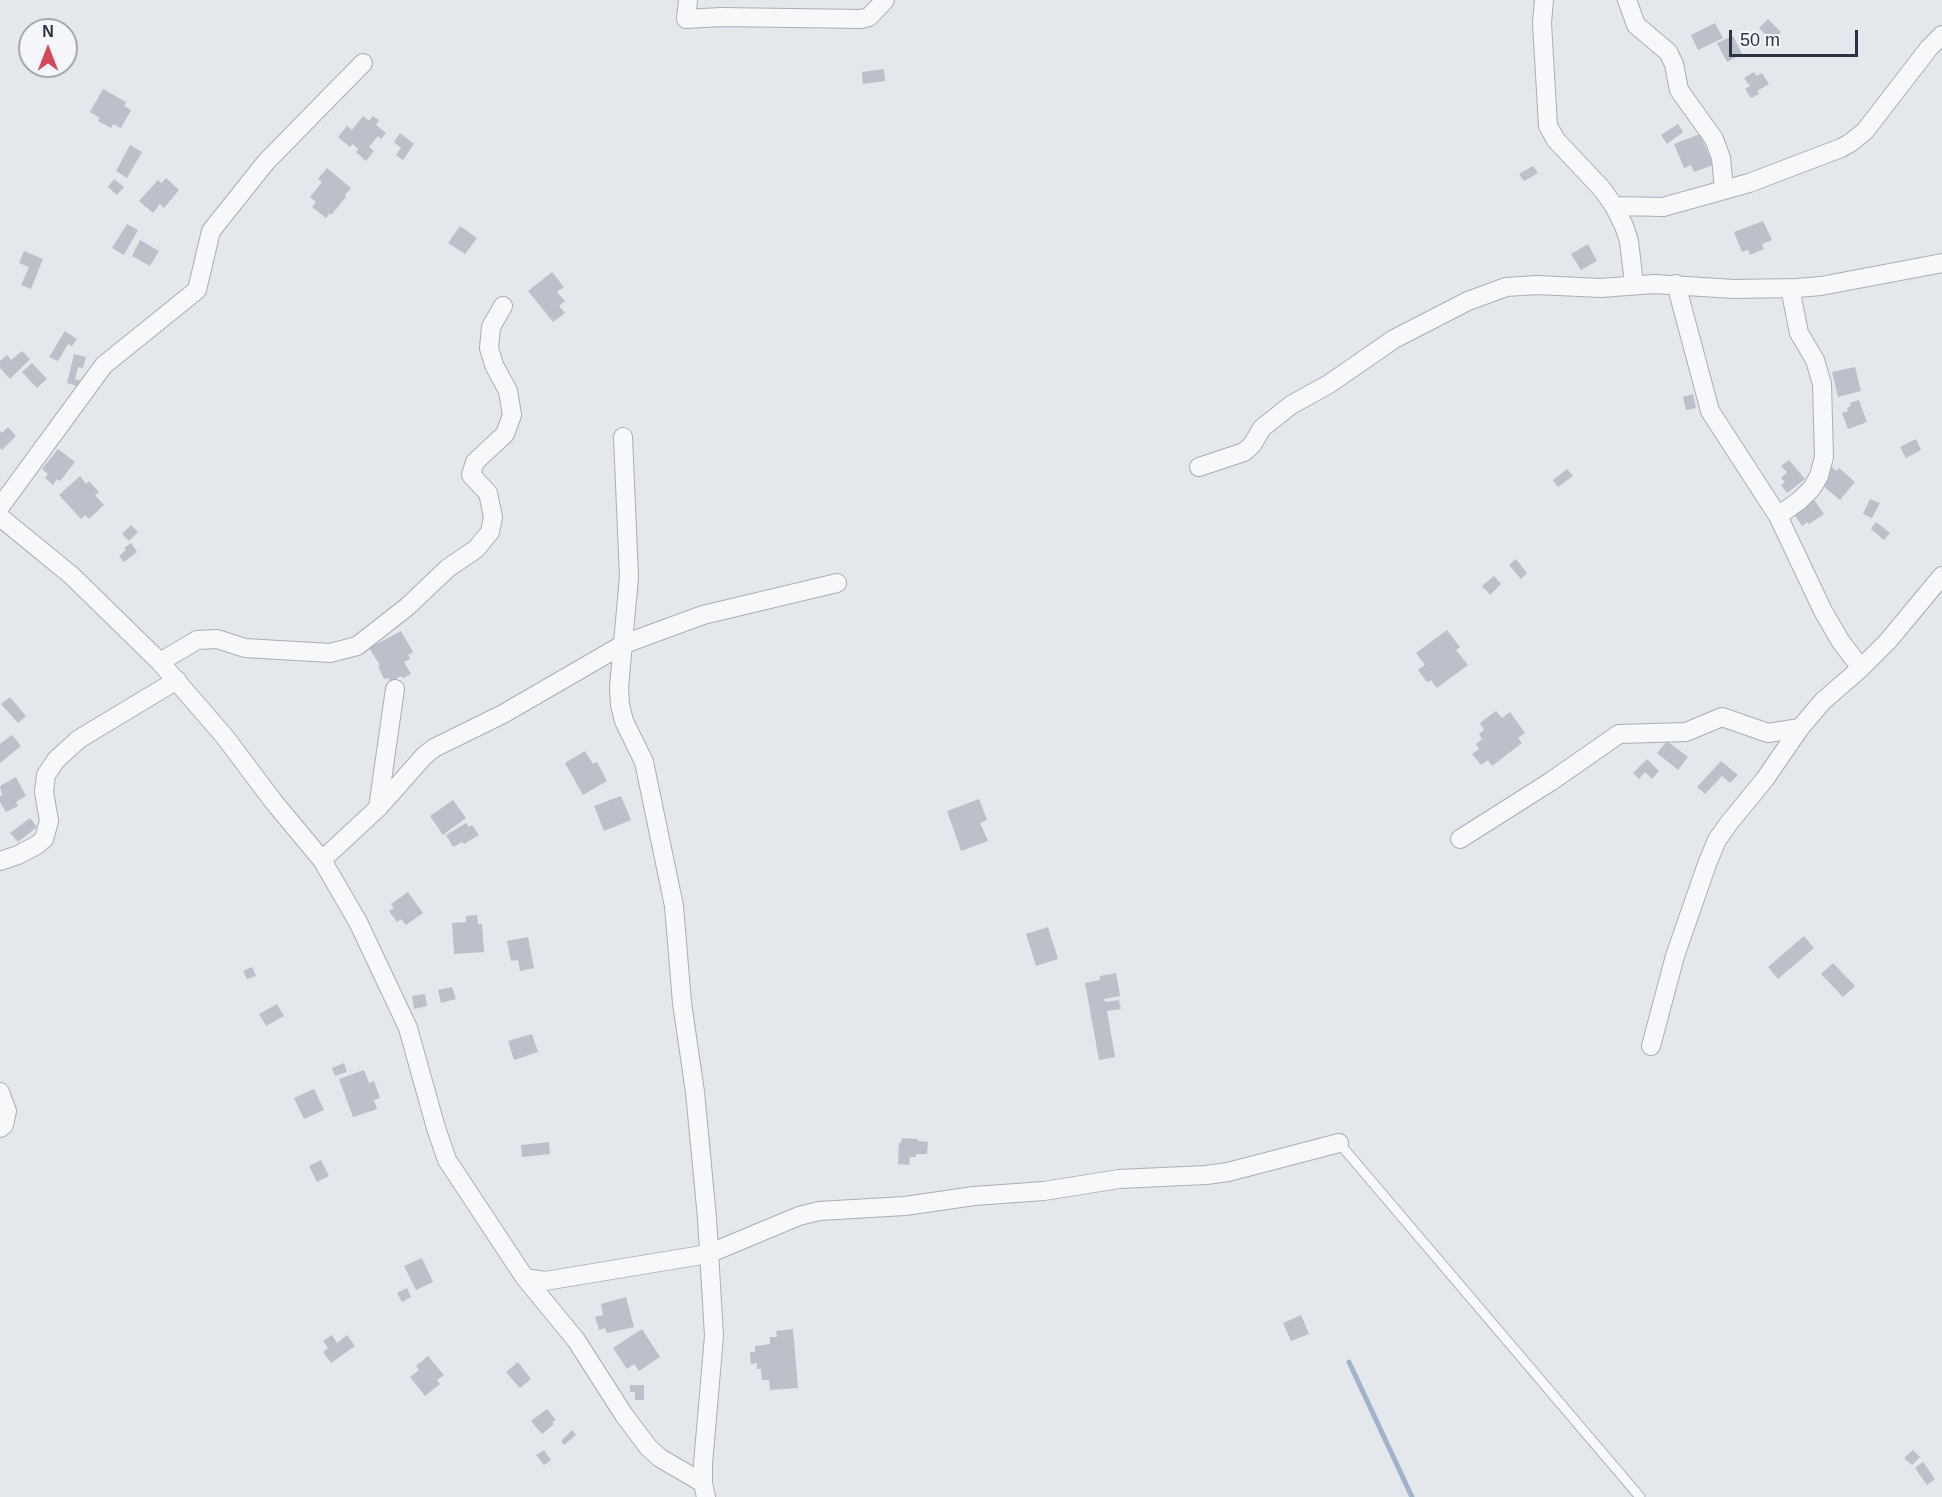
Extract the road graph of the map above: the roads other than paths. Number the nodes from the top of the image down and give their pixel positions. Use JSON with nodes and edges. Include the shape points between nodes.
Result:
{"nodes":[{"id":1,"x":688,"y":0,"type":"edge"},
{"id":2,"x":885,"y":0,"type":"edge"},
{"id":3,"x":1544,"y":0,"type":"edge"},
{"id":4,"x":1627,"y":0,"type":"edge"},
{"id":5,"x":1942,"y":35,"type":"edge"},
{"id":6,"x":363,"y":63,"type":"dead end"},
{"id":7,"x":1724,"y":189,"type":"junction"},
{"id":8,"x":1614,"y":206,"type":"junction"},
{"id":9,"x":1942,"y":263,"type":"edge"},
{"id":10,"x":1634,"y":284,"type":"junction"},
{"id":11,"x":1676,"y":284,"type":"junction"},
{"id":12,"x":1790,"y":288,"type":"junction"},
{"id":13,"x":503,"y":306,"type":"dead end"},
{"id":14,"x":623,"y":437,"type":"dead end"},
{"id":15,"x":1199,"y":467,"type":"dead end"},
{"id":16,"x":0,"y":507,"type":"edge"},
{"id":17,"x":1778,"y":516,"type":"junction"},
{"id":18,"x":0,"y":517,"type":"edge"},
{"id":19,"x":1942,"y":576,"type":"edge"},
{"id":20,"x":837,"y":583,"type":"dead end"},
{"id":21,"x":624,"y":644,"type":"junction"},
{"id":22,"x":160,"y":662,"type":"junction"},
{"id":23,"x":1862,"y":668,"type":"junction"},
{"id":24,"x":177,"y":680,"type":"junction"},
{"id":25,"x":395,"y":689,"type":"dead end"},
{"id":26,"x":1800,"y":728,"type":"junction"},
{"id":27,"x":378,"y":808,"type":"junction"},
{"id":28,"x":1460,"y":839,"type":"dead end"},
{"id":29,"x":322,"y":860,"type":"junction"},
{"id":30,"x":0,"y":861,"type":"edge"},
{"id":31,"x":1651,"y":1046,"type":"dead end"},
{"id":32,"x":0,"y":1092,"type":"edge"},
{"id":33,"x":0,"y":1128,"type":"edge"},
{"id":34,"x":1339,"y":1143,"type":"joint"},
{"id":35,"x":708,"y":1254,"type":"junction"},
{"id":36,"x":525,"y":1278,"type":"junction"},
{"id":37,"x":705,"y":1490,"type":"edge"},
{"id":38,"x":1640,"y":1497,"type":"edge"}],
"edges":[{"from":1,"to":2,"type":"street","via":[[686,19],[861,19],[869,17]]},
{"from":3,"to":8,"type":"street","via":[[1548,126]]},
{"from":4,"to":7,"type":"street","via":[[1636,24],[1668,52],[1679,90],[1714,139],[1721,158]]},
{"from":5,"to":7,"type":"street","via":[[1865,131],[1850,143],[1770,176]]},
{"from":6,"to":16,"type":"street","via":[[266,162],[211,231],[197,290],[104,365]]},
{"from":7,"to":8,"type":"street","via":[[1663,207]]},
{"from":8,"to":10,"type":"street","via":[[1629,241]]},
{"from":9,"to":12,"type":"street","via":[[1821,286]]},
{"from":10,"to":11,"type":"street"},
{"from":10,"to":15,"type":"street","via":[[1601,288],[1506,287],[1467,301],[1394,339],[1291,405],[1262,428],[1244,452]]},
{"from":11,"to":12,"type":"street"},
{"from":11,"to":17,"type":"street","via":[[1710,411]]},
{"from":12,"to":17,"type":"street","via":[[1799,333],[1815,360],[1822,384],[1824,457],[1812,488]]},
{"from":13,"to":22,"type":"street","via":[[491,327],[489,348],[508,391],[512,415],[505,434],[475,462],[471,475],[488,493],[493,517],[490,532],[476,549],[357,646],[330,653],[245,648],[217,639],[196,640]]},
{"from":14,"to":21,"type":"street","via":[[629,577]]},
{"from":17,"to":23,"type":"street","via":[[1823,611]]},
{"from":18,"to":22,"type":"street","via":[[70,575]]},
{"from":19,"to":23,"type":"street"},
{"from":20,"to":21,"type":"street","via":[[704,615]]},
{"from":21,"to":27,"type":"street","via":[[503,714],[434,748]]},
{"from":21,"to":35,"type":"street","via":[[620,705],[644,762],[674,906],[708,1218]]},
{"from":22,"to":24,"type":"street"},
{"from":23,"to":26,"type":"street"},
{"from":24,"to":29,"type":"street"},
{"from":24,"to":30,"type":"street","via":[[79,739],[56,760],[46,775],[44,792],[49,821],[44,839]]},
{"from":25,"to":27,"type":"street"},
{"from":26,"to":28,"type":"street","via":[[1768,733],[1722,717],[1686,732],[1619,734]]},
{"from":26,"to":31,"type":"street","via":[[1712,851],[1675,956]]},
{"from":27,"to":29,"type":"street"},
{"from":29,"to":36,"type":"street","via":[[358,922],[408,1028],[447,1160]]},
{"from":32,"to":33,"type":"street","via":[[8,1111]]},
{"from":34,"to":35,"type":"street","via":[[1206,1175],[1119,1179],[905,1206],[819,1211]]},
{"from":34,"to":38,"type":"lane"},
{"from":35,"to":36,"type":"street","via":[[554,1280]]},
{"from":35,"to":37,"type":"street","via":[[714,1336]]},
{"from":36,"to":37,"type":"street","via":[[576,1340],[648,1447]]}]}
